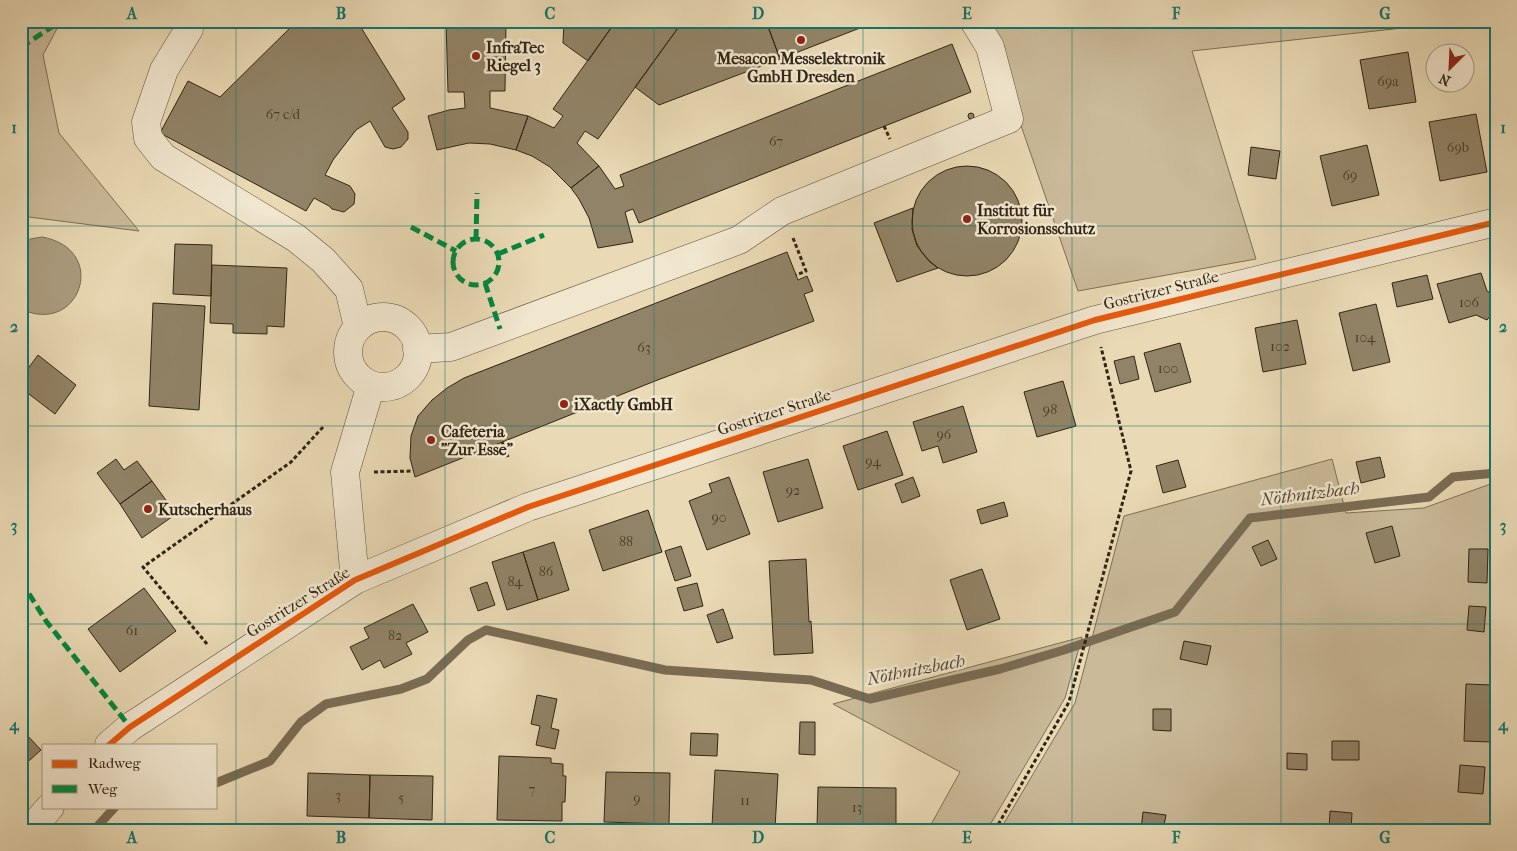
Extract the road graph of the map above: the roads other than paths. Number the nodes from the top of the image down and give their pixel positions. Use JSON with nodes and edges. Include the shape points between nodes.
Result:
{"nodes":[{"id":1,"x":974,"y":21,"type":"edge"},
{"id":2,"x":189,"y":29,"type":"dead end"},
{"id":3,"x":1496,"y":222,"type":"edge"},
{"id":4,"x":358,"y":326,"type":"junction"},
{"id":5,"x":418,"y":349,"type":"junction"},
{"id":6,"x":372,"y":384,"type":"junction"},
{"id":7,"x":356,"y":580,"type":"junction"},
{"id":8,"x":110,"y":744,"type":"edge"},
{"id":9,"x":49,"y":808,"type":"edge"},
{"id":10,"x":30,"y":830,"type":"edge"}],
"edges":[{"from":1,"to":5,"type":"street","via":[[990,47],[1009,119],[782,211],[739,240],[451,347]]},
{"from":2,"to":4,"type":"street","via":[[164,70],[146,122],[148,138],[163,157],[296,238],[323,260],[349,290]]},
{"from":3,"to":7,"type":"street","name":"Gostritzer Straße","via":[[1094,320],[528,508]]},
{"from":4,"to":5,"type":"street","via":[[372,318],[391,318],[409,329]]},
{"from":4,"to":6,"type":"street","via":[[351,336],[349,359],[361,379]]},
{"from":5,"to":6,"type":"street","via":[[414,366],[404,379],[383,387]]},
{"from":6,"to":7,"type":"street","via":[[345,472]]},
{"from":7,"to":8,"type":"street","name":"Gostritzer Straße","via":[[130,727]]},
{"from":9,"to":10,"type":"street"}]}
